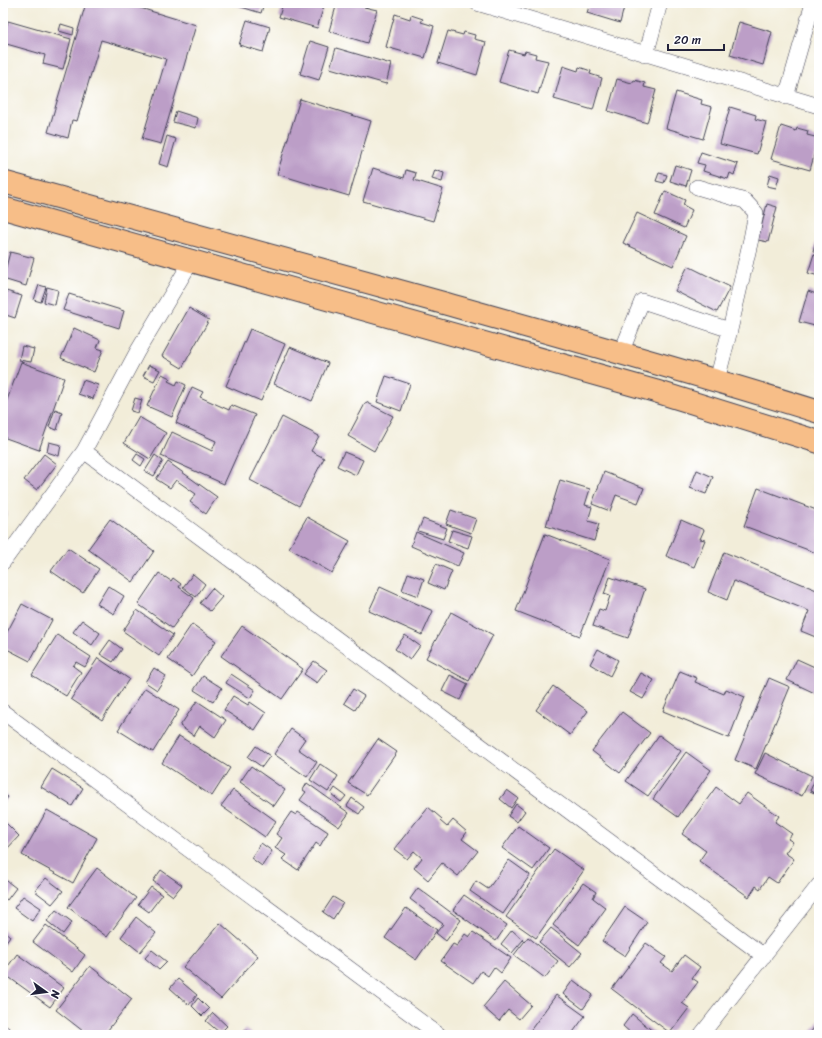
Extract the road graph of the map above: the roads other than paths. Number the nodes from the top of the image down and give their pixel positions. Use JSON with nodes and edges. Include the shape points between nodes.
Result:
{"nodes":[{"id":1,"x":477,"y":3,"type":"edge"},
{"id":2,"x":660,"y":3,"type":"edge"},
{"id":3,"x":813,"y":3,"type":"edge"},
{"id":4,"x":505,"y":7,"type":"edge"},
{"id":5,"x":646,"y":55,"type":"junction"},
{"id":6,"x":786,"y":97,"type":"junction"},
{"id":7,"x":819,"y":106,"type":"edge"},
{"id":8,"x":3,"y":182,"type":"edge"},
{"id":9,"x":697,"y":187,"type":"dead end"},
{"id":10,"x":3,"y":208,"type":"edge"},
{"id":11,"x":192,"y":260,"type":"junction"},
{"id":12,"x":730,"y":330,"type":"junction"},
{"id":13,"x":622,"y":353,"type":"junction"},
{"id":14,"x":717,"y":380,"type":"junction"},
{"id":15,"x":819,"y":412,"type":"edge"},
{"id":16,"x":819,"y":442,"type":"edge"},
{"id":17,"x":84,"y":451,"type":"junction"},
{"id":18,"x":3,"y":562,"type":"edge"},
{"id":19,"x":3,"y":712,"type":"edge"},
{"id":20,"x":819,"y":885,"type":"edge"},
{"id":21,"x":764,"y":956,"type":"junction"},
{"id":22,"x":439,"y":1035,"type":"edge"},
{"id":23,"x":701,"y":1035,"type":"edge"}],
"edges":[{"from":1,"to":4,"type":"street"},
{"from":2,"to":5,"type":"street"},
{"from":3,"to":6,"type":"street"},
{"from":4,"to":5,"type":"street"},
{"from":5,"to":6,"type":"street"},
{"from":6,"to":7,"type":"street"},
{"from":8,"to":13,"type":"main road"},
{"from":9,"to":12,"type":"street","via":[[745,201],[756,213]]},
{"from":10,"to":11,"type":"main road"},
{"from":11,"to":16,"type":"main road","via":[[655,392]]},
{"from":11,"to":17,"type":"street"},
{"from":12,"to":13,"type":"street","via":[[642,301]]},
{"from":12,"to":14,"type":"street"},
{"from":13,"to":14,"type":"main road"},
{"from":14,"to":15,"type":"main road"},
{"from":17,"to":18,"type":"street"},
{"from":17,"to":21,"type":"street"},
{"from":19,"to":22,"type":"street"},
{"from":20,"to":21,"type":"street"},
{"from":21,"to":23,"type":"street"}]}
